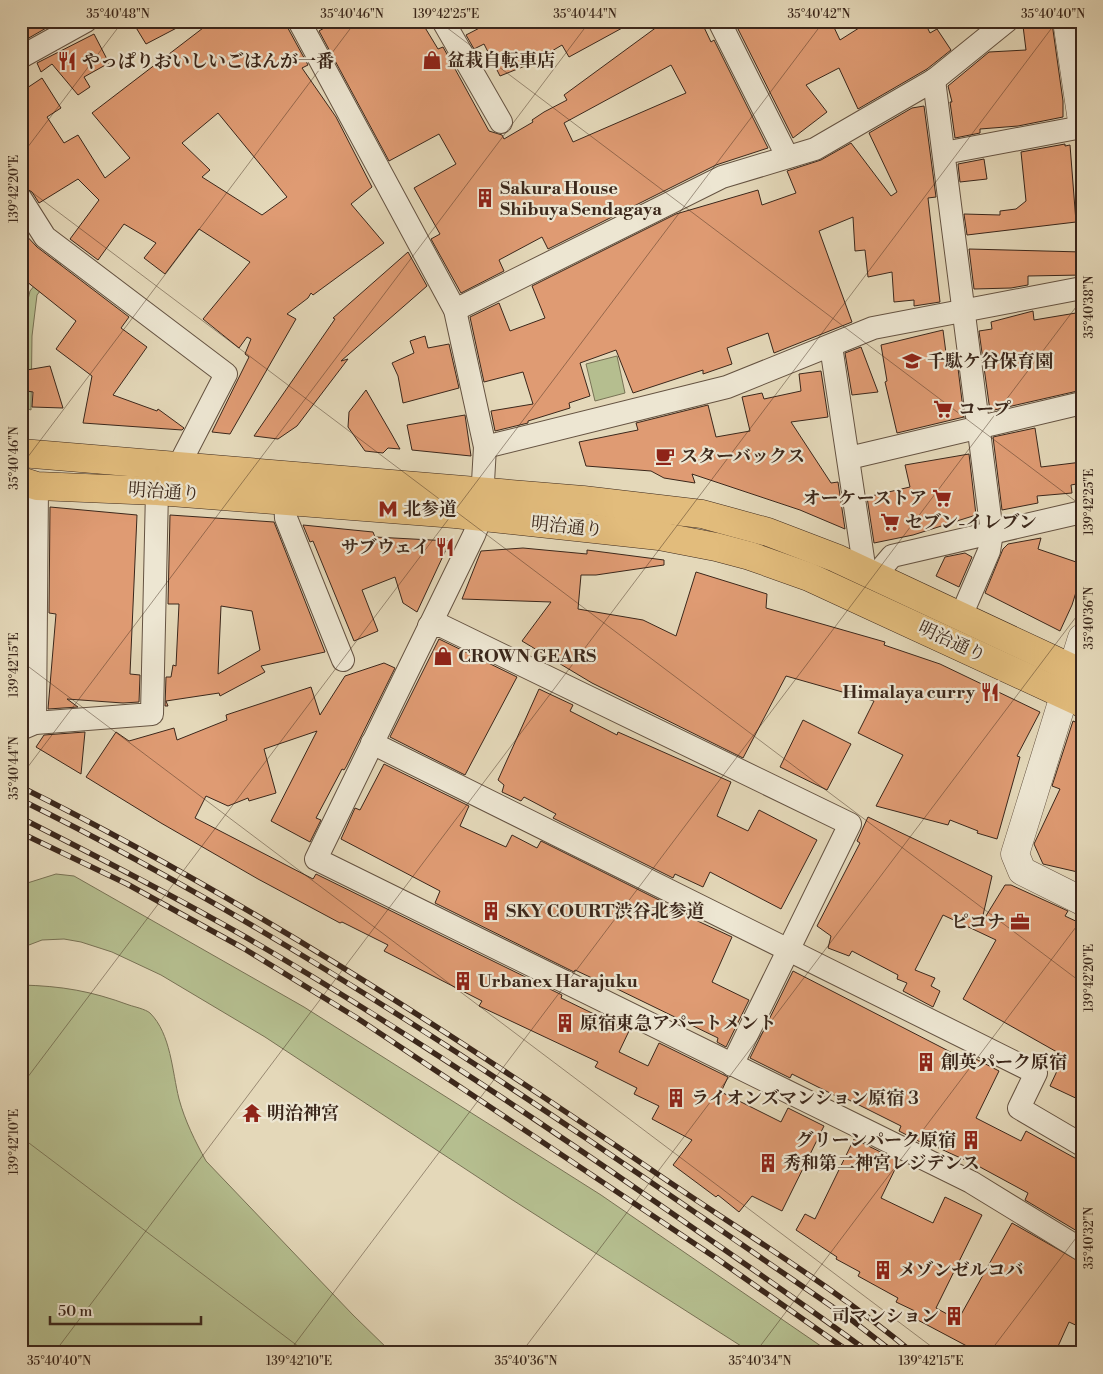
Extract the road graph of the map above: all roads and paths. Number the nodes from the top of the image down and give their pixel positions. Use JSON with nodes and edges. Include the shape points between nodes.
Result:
{"nodes":[{"id":1,"x":86,"y":21,"type":"edge"},
{"id":2,"x":299,"y":21,"type":"edge"},
{"id":3,"x":443,"y":21,"type":"edge"},
{"id":4,"x":719,"y":21,"type":"edge"},
{"id":5,"x":1007,"y":21,"type":"edge"},
{"id":6,"x":1068,"y":21,"type":"edge"},
{"id":7,"x":21,"y":57,"type":"edge"},
{"id":8,"x":934,"y":80,"type":"junction"},
{"id":9,"x":1082,"y":121,"type":"edge"},
{"id":10,"x":501,"y":122,"type":"dead end"},
{"id":11,"x":1082,"y":127,"type":"edge"},
{"id":12,"x":944,"y":153,"type":"junction"},
{"id":13,"x":786,"y":156,"type":"junction"},
{"id":14,"x":21,"y":200,"type":"edge"},
{"id":15,"x":1082,"y":288,"type":"edge"},
{"id":16,"x":455,"y":310,"type":"junction"},
{"id":17,"x":964,"y":311,"type":"junction"},
{"id":18,"x":830,"y":346,"type":"junction"},
{"id":19,"x":1082,"y":403,"type":"edge"},
{"id":20,"x":978,"y":429,"type":"junction"},
{"id":21,"x":485,"y":447,"type":"junction"},
{"id":22,"x":21,"y":453,"type":"edge"},
{"id":23,"x":849,"y":458,"type":"junction"},
{"id":24,"x":179,"y":465,"type":"junction"},
{"id":25,"x":29,"y":484,"type":"edge"},
{"id":26,"x":157,"y":491,"type":"junction"},
{"id":27,"x":285,"y":501,"type":"junction"},
{"id":28,"x":482,"y":505,"type":"junction"},
{"id":29,"x":1082,"y":512,"type":"edge"},
{"id":30,"x":992,"y":533,"type":"junction"},
{"id":31,"x":870,"y":574,"type":"junction"},
{"id":32,"x":961,"y":616,"type":"junction"},
{"id":33,"x":429,"y":626,"type":"junction"},
{"id":34,"x":1082,"y":638,"type":"edge"},
{"id":35,"x":343,"y":660,"type":"dead end"},
{"id":36,"x":1077,"y":671,"type":"edge"},
{"id":37,"x":1073,"y":699,"type":"edge"},
{"id":38,"x":28,"y":726,"type":"edge"},
{"id":39,"x":372,"y":743,"type":"junction"},
{"id":40,"x":1082,"y":901,"type":"edge"},
{"id":41,"x":787,"y":950,"type":"junction"},
{"id":42,"x":732,"y":1065,"type":"junction"},
{"id":43,"x":1082,"y":1145,"type":"edge"},
{"id":44,"x":1082,"y":1250,"type":"edge"}],
"edges":[{"from":1,"to":7,"type":"street"},
{"from":2,"to":16,"type":"street"},
{"from":3,"to":10,"type":"street"},
{"from":4,"to":13,"type":"street"},
{"from":5,"to":8,"type":"street"},
{"from":6,"to":9,"type":"street"},
{"from":8,"to":12,"type":"street"},
{"from":8,"to":13,"type":"street","via":[[815,149]]},
{"from":11,"to":12,"type":"street"},
{"from":12,"to":17,"type":"street"},
{"from":13,"to":16,"type":"street","via":[[722,177]]},
{"from":14,"to":24,"type":"street","via":[[45,237],[226,374]]},
{"from":15,"to":17,"type":"street"},
{"from":16,"to":21,"type":"street"},
{"from":17,"to":18,"type":"street","via":[[872,328]]},
{"from":17,"to":20,"type":"street"},
{"from":18,"to":21,"type":"street","via":[[727,387]]},
{"from":18,"to":23,"type":"street"},
{"from":19,"to":20,"type":"street"},
{"from":20,"to":23,"type":"street"},
{"from":20,"to":30,"type":"street"},
{"from":21,"to":28,"type":"street"},
{"from":22,"to":24,"type":"main road","name":"明治通り"},
{"from":23,"to":31,"type":"street"},
{"from":24,"to":28,"type":"main road","name":"明治通り"},
{"from":25,"to":26,"type":"main road","name":"明治通り"},
{"from":25,"to":38,"type":"street"},
{"from":26,"to":27,"type":"main road","name":"明治通り"},
{"from":26,"to":38,"type":"street","via":[[152,714]]},
{"from":27,"to":28,"type":"main road","name":"明治通り"},
{"from":27,"to":35,"type":"street","via":[[286,518]]},
{"from":28,"to":31,"type":"main road","name":"明治通り","via":[[635,505],[702,514],[768,532]]},
{"from":28,"to":33,"type":"street","via":[[474,535]]},
{"from":28,"to":37,"type":"main road","name":"明治通り","via":[[659,536],[750,556],[825,584]]},
{"from":29,"to":30,"type":"street"},
{"from":30,"to":31,"type":"street","via":[[892,556]]},
{"from":30,"to":32,"type":"street","via":[[989,551]]},
{"from":31,"to":32,"type":"main road","name":"明治通り"},
{"from":32,"to":36,"type":"main road","name":"明治通り"},
{"from":33,"to":39,"type":"street"},
{"from":33,"to":41,"type":"street","via":[[442,626],[850,824]]},
{"from":34,"to":36,"type":"street"},
{"from":36,"to":37,"type":"street"},
{"from":37,"to":40,"type":"street","via":[[1015,854],[1022,871]]},
{"from":39,"to":41,"type":"street"},
{"from":39,"to":42,"type":"street","via":[[316,859]]},
{"from":41,"to":42,"type":"street"},
{"from":41,"to":43,"type":"street","via":[[1036,1072],[1019,1108]]},
{"from":42,"to":44,"type":"street","via":[[971,1182]]}]}
